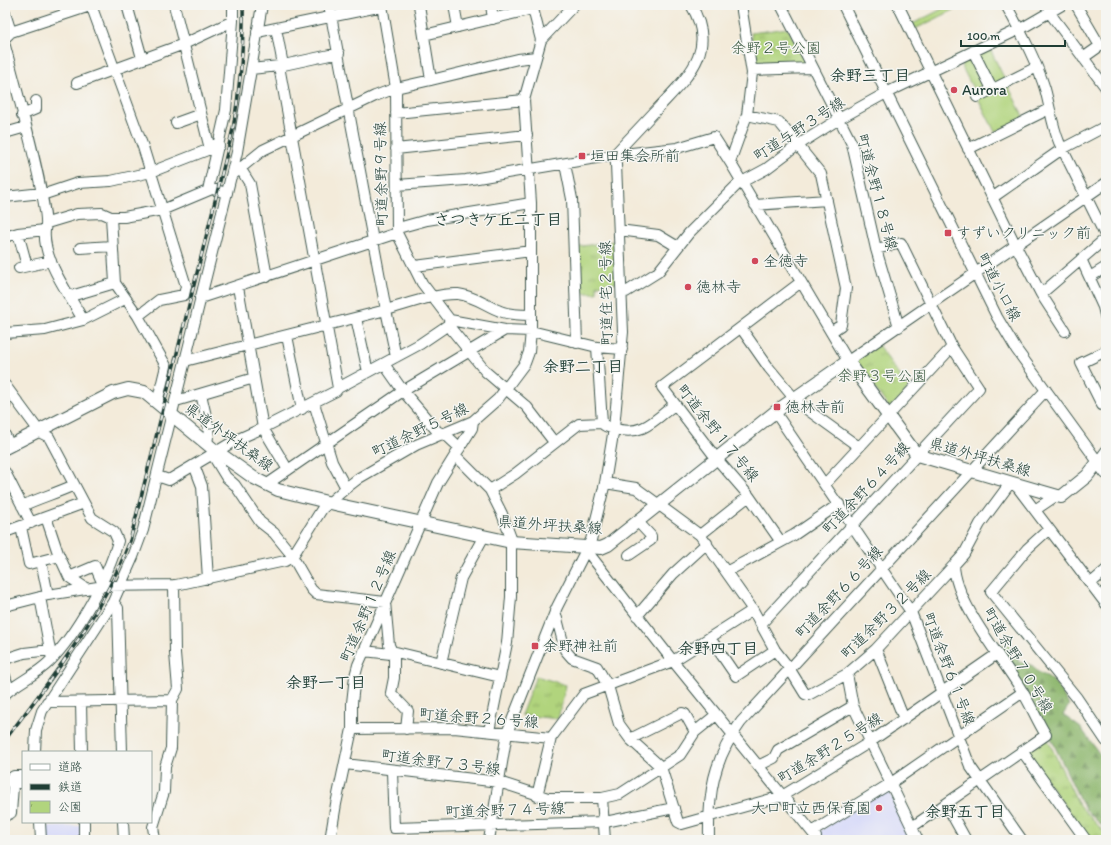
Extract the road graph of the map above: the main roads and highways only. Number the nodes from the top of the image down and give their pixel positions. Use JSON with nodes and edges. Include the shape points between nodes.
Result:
{"nodes":[{"id":1,"x":7,"y":443,"type":"edge"},
{"id":2,"x":1106,"y":473,"type":"edge"}],
"edges":[{"from":1,"to":2,"type":"main road","name":"県道外坪扶桑線","via":[[39,432],[123,390],[139,390],[212,450],[266,485],[283,491],[511,542],[601,548],[638,522],[775,412],[848,361],[917,455],[1061,497],[1081,481],[1098,462]]}]}
